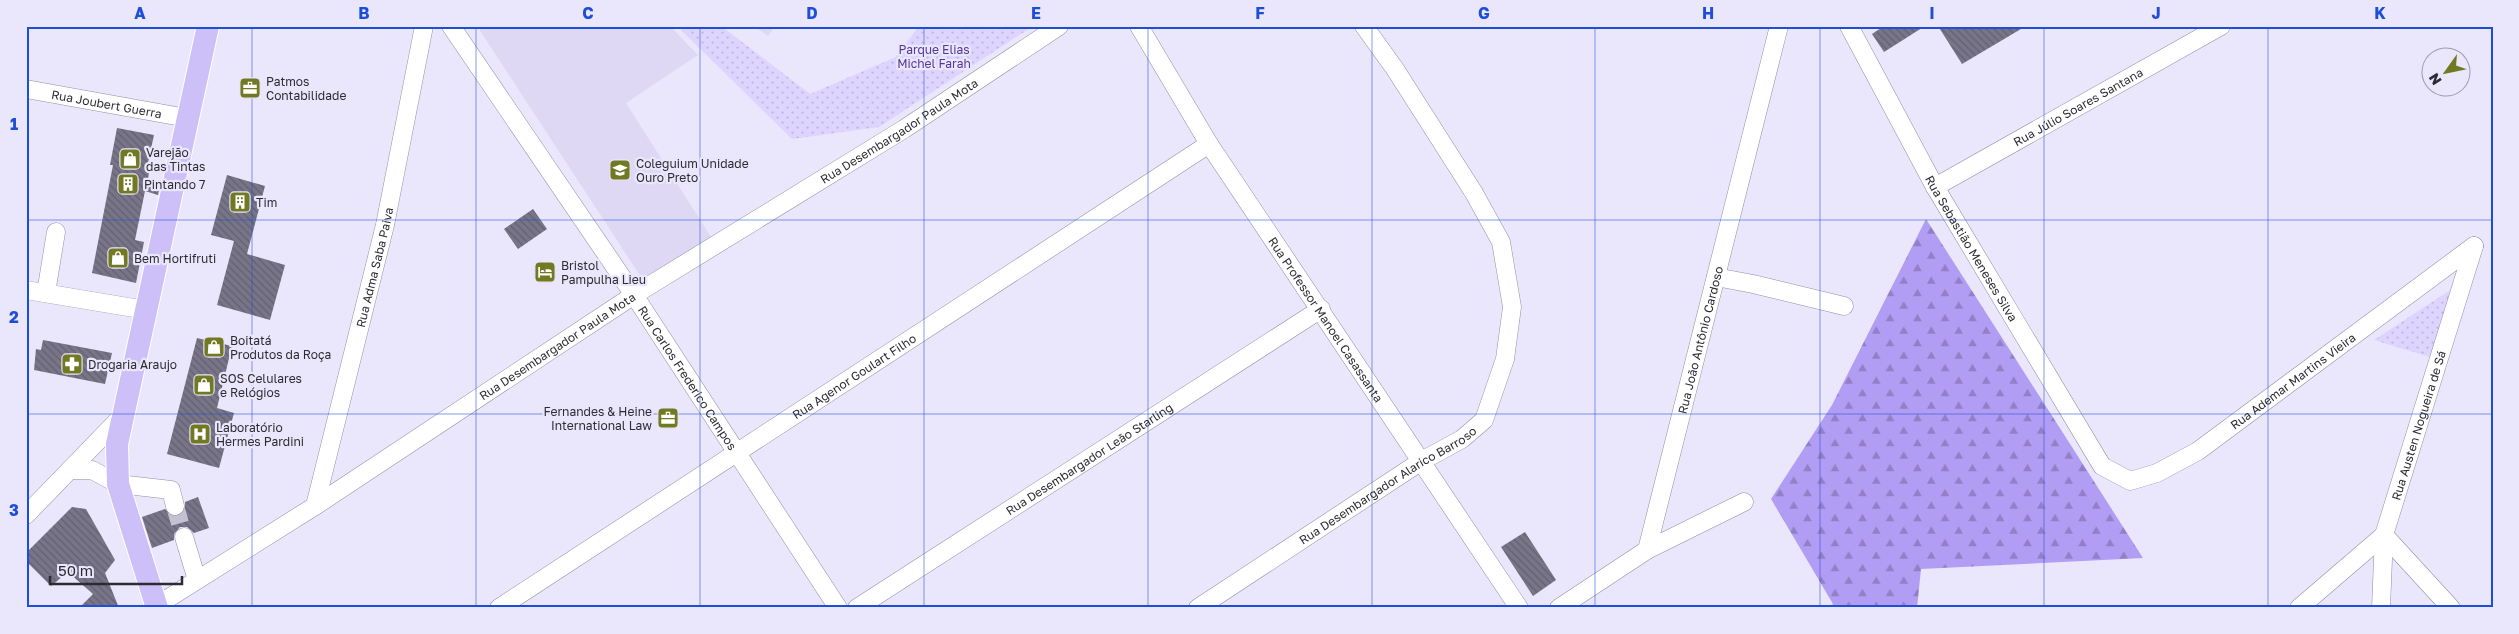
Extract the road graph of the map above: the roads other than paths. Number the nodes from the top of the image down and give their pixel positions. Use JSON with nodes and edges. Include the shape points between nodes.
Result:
{"nodes":[{"id":1,"x":208,"y":26,"type":"edge"},
{"id":2,"x":424,"y":26,"type":"edge"},
{"id":3,"x":451,"y":26,"type":"edge"},
{"id":4,"x":1059,"y":26,"type":"edge"},
{"id":5,"x":1139,"y":26,"type":"edge"},
{"id":6,"x":1364,"y":26,"type":"edge"},
{"id":7,"x":1779,"y":26,"type":"edge"},
{"id":8,"x":1850,"y":26,"type":"edge"},
{"id":9,"x":2221,"y":26,"type":"edge"},
{"id":10,"x":26,"y":89,"type":"edge"},
{"id":11,"x":187,"y":118,"type":"junction"},
{"id":12,"x":1209,"y":144,"type":"junction"},
{"id":13,"x":1935,"y":187,"type":"junction"},
{"id":14,"x":56,"y":232,"type":"dead end"},
{"id":15,"x":2474,"y":246,"type":"joint"},
{"id":16,"x":1716,"y":277,"type":"junction"},
{"id":17,"x":26,"y":290,"type":"edge"},
{"id":18,"x":46,"y":293,"type":"junction"},
{"id":19,"x":634,"y":295,"type":"junction"},
{"id":20,"x":1844,"y":306,"type":"dead end"},
{"id":21,"x":1321,"y":309,"type":"junction"},
{"id":22,"x":146,"y":310,"type":"junction"},
{"id":23,"x":122,"y":416,"type":"junction"},
{"id":24,"x":737,"y":454,"type":"junction"},
{"id":25,"x":1420,"y":462,"type":"junction"},
{"id":26,"x":2102,"y":466,"type":"joint"},
{"id":27,"x":70,"y":470,"type":"junction"},
{"id":28,"x":118,"y":484,"type":"junction"},
{"id":29,"x":1744,"y":502,"type":"dead end"},
{"id":30,"x":175,"y":506,"type":"tunnel mouth"},
{"id":31,"x":315,"y":506,"type":"junction"},
{"id":32,"x":26,"y":515,"type":"edge"},
{"id":33,"x":2384,"y":534,"type":"junction"},
{"id":34,"x":184,"y":537,"type":"tunnel mouth"},
{"id":35,"x":1648,"y":550,"type":"junction"},
{"id":36,"x":197,"y":580,"type":"junction"},
{"id":37,"x":157,"y":607,"type":"edge"},
{"id":38,"x":499,"y":608,"type":"edge"},
{"id":39,"x":838,"y":608,"type":"edge"},
{"id":40,"x":858,"y":608,"type":"edge"},
{"id":41,"x":1198,"y":608,"type":"edge"},
{"id":42,"x":1519,"y":608,"type":"edge"},
{"id":43,"x":1559,"y":608,"type":"edge"},
{"id":44,"x":2299,"y":608,"type":"edge"},
{"id":45,"x":2382,"y":608,"type":"edge"},
{"id":46,"x":2451,"y":608,"type":"edge"}],
"edges":[{"from":1,"to":11,"type":"main road"},
{"from":2,"to":31,"type":"street","name":"Rua Adma Saba Paiva","via":[[385,225]]},
{"from":3,"to":19,"type":"street","name":"Rua Carlos Frederico Campos"},
{"from":4,"to":19,"type":"street","name":"Rua Desembargador Paula Mota","via":[[904,130]]},
{"from":5,"to":12,"type":"street","name":"Rua Professor Manoel Casassanta"},
{"from":6,"to":25,"type":"street","name":"Rua Desembargador Alarico Barroso","via":[[1474,193],[1501,242],[1512,307],[1505,359],[1484,420],[1462,439]]},
{"from":7,"to":16,"type":"street","name":"Rua João Antônio Cardoso"},
{"from":8,"to":13,"type":"street","name":"Rua Sebastião Meneses Silva"},
{"from":9,"to":13,"type":"street","name":"Rua Júlio Soares Santana"},
{"from":10,"to":11,"type":"street","name":"Rua Joubert Guerra"},
{"from":11,"to":22,"type":"main road"},
{"from":12,"to":21,"type":"street","name":"Rua Professor Manoel Casassanta"},
{"from":12,"to":24,"type":"street","name":"Rua Agenor Goulart Filho"},
{"from":13,"to":26,"type":"street","name":"Rua Sebastião Meneses Silva"},
{"from":14,"to":18,"type":"street"},
{"from":15,"to":26,"type":"street","name":"Rua Ademar Martins Vieira","via":[[2198,451],[2157,473],[2130,481]]},
{"from":15,"to":33,"type":"street","name":"Rua Austen Nogueira de Sá"},
{"from":16,"to":20,"type":"street"},
{"from":16,"to":35,"type":"street","name":"Rua João Antônio Cardoso"},
{"from":17,"to":18,"type":"street"},
{"from":18,"to":22,"type":"street"},
{"from":19,"to":24,"type":"street","name":"Rua Carlos Frederico Campos"},
{"from":19,"to":31,"type":"street","name":"Rua Desembargador Paula Mota"},
{"from":21,"to":25,"type":"street","name":"Rua Professor Manoel Casassanta"},
{"from":21,"to":40,"type":"street","name":"Rua Desembargador Leão Starling"},
{"from":22,"to":23,"type":"main road"},
{"from":23,"to":27,"type":"street"},
{"from":23,"to":28,"type":"main road","via":[[117,444]]},
{"from":24,"to":38,"type":"street","name":"Rua Agenor Goulart Filho"},
{"from":24,"to":39,"type":"street","name":"Rua Carlos Frederico Campos"},
{"from":25,"to":41,"type":"street","name":"Rua Desembargador Alarico Barroso"},
{"from":25,"to":42,"type":"street","name":"Rua Professor Manoel Casassanta"},
{"from":27,"to":28,"type":"street","via":[[92,470]]},
{"from":27,"to":32,"type":"street"},
{"from":28,"to":30,"type":"street","via":[[171,490]]},
{"from":28,"to":37,"type":"main road"},
{"from":29,"to":35,"type":"street"},
{"from":31,"to":36,"type":"street","name":"Rua Desembargador Paula Mota"},
{"from":33,"to":44,"type":"street"},
{"from":33,"to":45,"type":"street","name":"Rua Austen Nogueira de Sá"},
{"from":33,"to":46,"type":"street"},
{"from":34,"to":36,"type":"street"},
{"from":35,"to":43,"type":"street"},
{"from":36,"to":37,"type":"street","name":"Rua Desembargador Paula Mota"}]}
